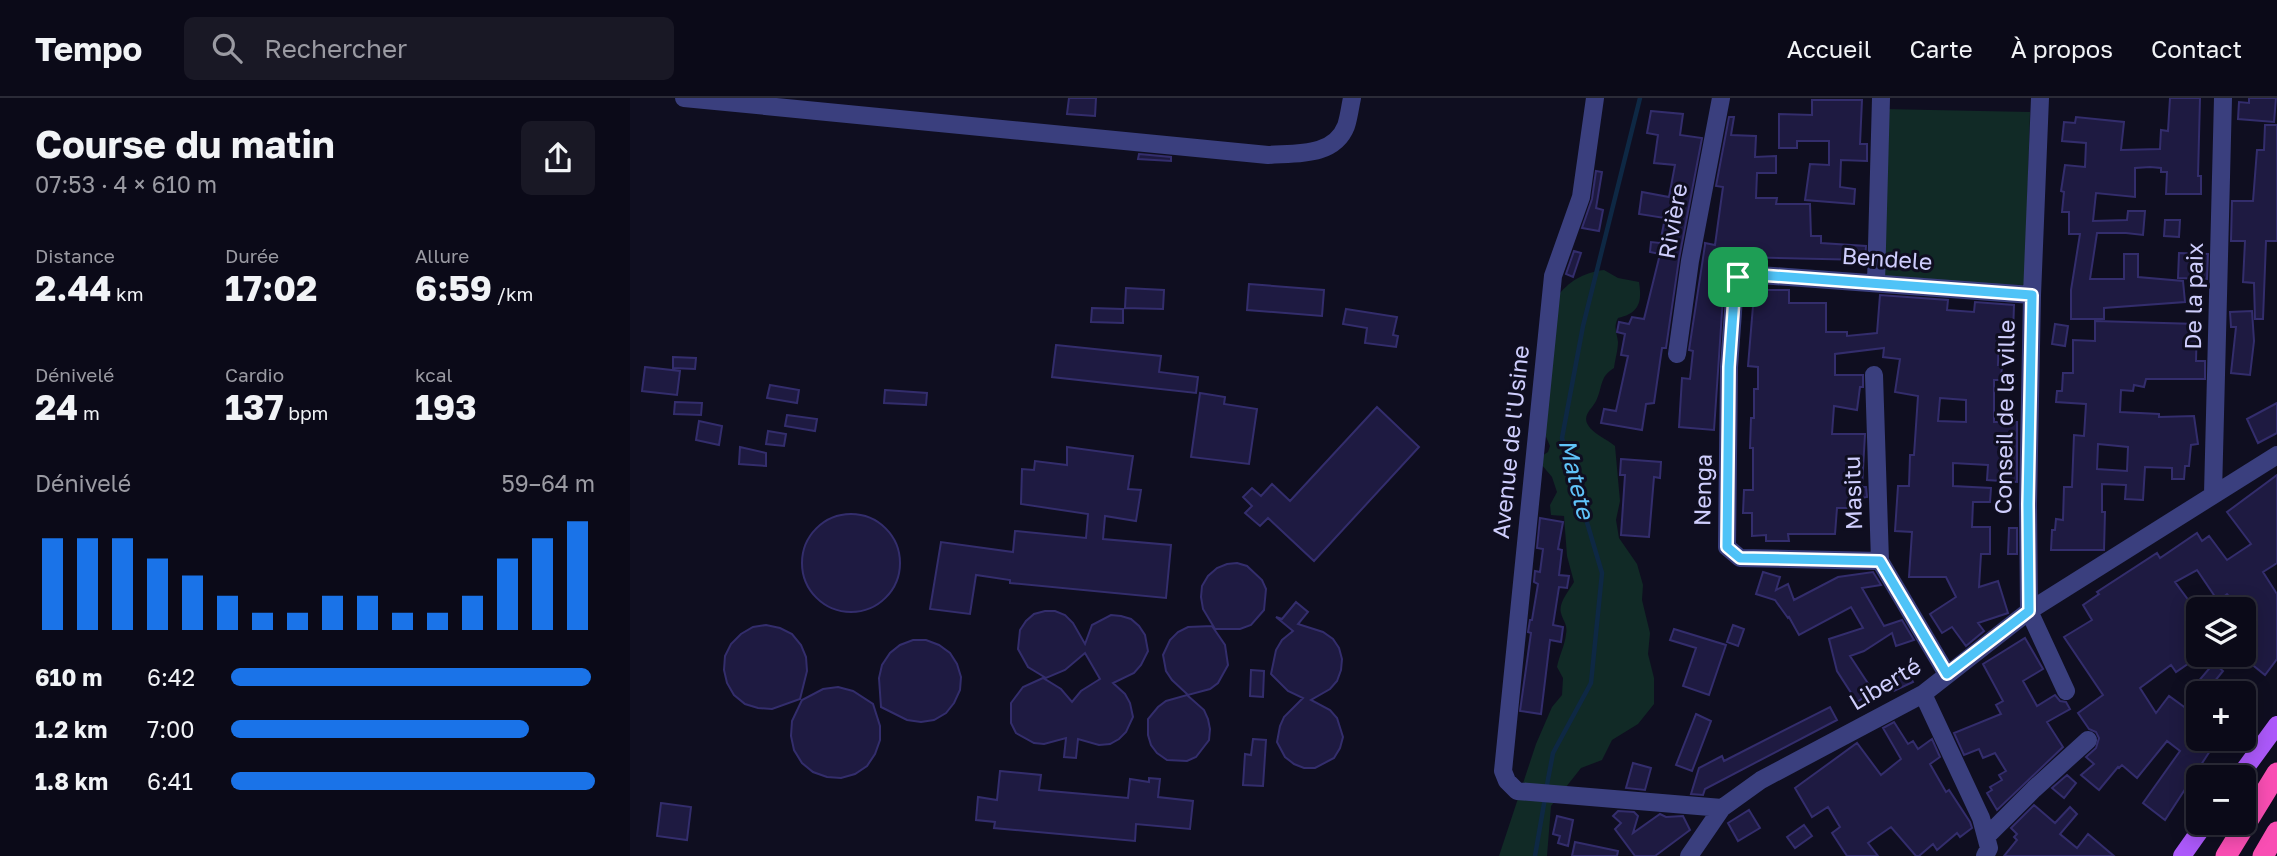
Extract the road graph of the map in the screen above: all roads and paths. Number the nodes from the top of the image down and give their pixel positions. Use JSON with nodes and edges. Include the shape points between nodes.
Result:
{"nodes":[{"id":1,"x":684,"y":98,"type":"edge"},
{"id":2,"x":1352,"y":98,"type":"edge"},
{"id":3,"x":1595,"y":98,"type":"edge"},
{"id":4,"x":1721,"y":98,"type":"edge"},
{"id":5,"x":1881,"y":98,"type":"edge"},
{"id":6,"x":2040,"y":98,"type":"edge"},
{"id":7,"x":2223,"y":98,"type":"edge"},
{"id":8,"x":1738,"y":277,"type":"joint"},
{"id":9,"x":1875,"y":283,"type":"junction"},
{"id":10,"x":2032,"y":295,"type":"junction"},
{"id":11,"x":1677,"y":354,"type":"dead end"},
{"id":12,"x":1874,"y":375,"type":"dead end"},
{"id":13,"x":2277,"y":455,"type":"edge"},
{"id":14,"x":2213,"y":494,"type":"junction"},
{"id":15,"x":1880,"y":561,"type":"junction"},
{"id":16,"x":2029,"y":611,"type":"junction"},
{"id":17,"x":1947,"y":674,"type":"junction"},
{"id":18,"x":2066,"y":691,"type":"dead end"},
{"id":19,"x":1923,"y":694,"type":"junction"},
{"id":20,"x":2277,"y":725,"type":"edge"},
{"id":21,"x":2088,"y":740,"type":"dead end"},
{"id":22,"x":2248,"y":765,"type":"edge"},
{"id":23,"x":2277,"y":773,"type":"edge"},
{"id":24,"x":1722,"y":808,"type":"junction"},
{"id":25,"x":2277,"y":832,"type":"edge"},
{"id":26,"x":2197,"y":835,"type":"edge"},
{"id":27,"x":1987,"y":836,"type":"junction"},
{"id":28,"x":1689,"y":856,"type":"edge"},
{"id":29,"x":1985,"y":856,"type":"edge"},
{"id":30,"x":2182,"y":856,"type":"edge"},
{"id":31,"x":2226,"y":856,"type":"edge"},
{"id":32,"x":2263,"y":856,"type":"edge"}],
"edges":[{"from":1,"to":2,"type":"street","via":[[1268,155],[1313,152],[1335,144],[1346,127]]},
{"from":3,"to":24,"type":"street","name":"Avenue de l'Usine","via":[[1581,197],[1553,276],[1503,771],[1517,791]]},
{"from":4,"to":11,"type":"street","name":"Rivière"},
{"from":5,"to":9,"type":"street"},
{"from":6,"to":10,"type":"street","name":"Conseil de la ville"},
{"from":7,"to":14,"type":"street","name":"De la paix"},
{"from":8,"to":9,"type":"street","name":"Bendele"},
{"from":8,"to":15,"type":"street","name":"Nenga","via":[[1729,367],[1727,547],[1740,558]]},
{"from":9,"to":10,"type":"street","name":"Bendele"},
{"from":10,"to":16,"type":"street","name":"Conseil de la ville"},
{"from":12,"to":15,"type":"street","name":"Masitu"},
{"from":13,"to":14,"type":"street","name":"Liberté"},
{"from":14,"to":16,"type":"street","name":"Liberté"},
{"from":15,"to":17,"type":"street","name":"Masitu"},
{"from":16,"to":17,"type":"street","name":"Liberté"},
{"from":16,"to":18,"type":"street"},
{"from":17,"to":19,"type":"street","name":"Liberté"},
{"from":19,"to":24,"type":"street","name":"Liberté","via":[[1762,780]]},
{"from":19,"to":27,"type":"street"},
{"from":20,"to":22,"type":"main road"},
{"from":21,"to":27,"type":"street"},
{"from":23,"to":31,"type":"highway"},
{"from":24,"to":28,"type":"street","name":"Liberté"},
{"from":25,"to":32,"type":"highway"},
{"from":26,"to":30,"type":"main road"},
{"from":27,"to":29,"type":"street"}]}
